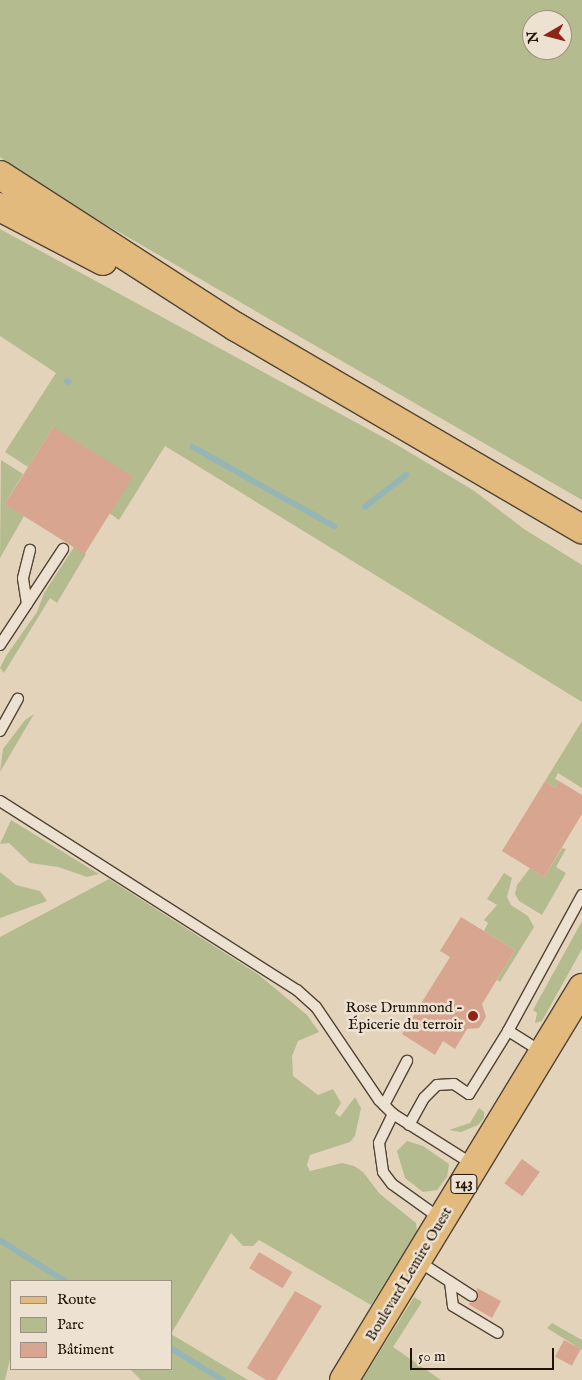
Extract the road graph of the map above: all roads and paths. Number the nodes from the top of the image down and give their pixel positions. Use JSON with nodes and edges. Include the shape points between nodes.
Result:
{"nodes":[{"id":1,"x":0,"y":175,"type":"edge"},
{"id":2,"x":0,"y":207,"type":"edge"},
{"id":3,"x":236,"y":327,"type":"junction"},
{"id":4,"x":582,"y":529,"type":"edge"},
{"id":5,"x":63,"y":549,"type":"dead end"},
{"id":6,"x":30,"y":550,"type":"dead end"},
{"id":7,"x":27,"y":604,"type":"junction"},
{"id":8,"x":0,"y":645,"type":"edge"},
{"id":9,"x":18,"y":699,"type":"dead end"},
{"id":10,"x":0,"y":731,"type":"edge"},
{"id":11,"x":0,"y":801,"type":"edge"},
{"id":12,"x":582,"y":895,"type":"edge"},
{"id":13,"x":582,"y":988,"type":"edge"},
{"id":14,"x":508,"y":1031,"type":"junction"},
{"id":15,"x":543,"y":1053,"type":"junction"},
{"id":16,"x":407,"y":1061,"type":"dead end"},
{"id":17,"x":384,"y":1105,"type":"junction"},
{"id":18,"x":393,"y":1114,"type":"junction"},
{"id":19,"x":409,"y":1125,"type":"junction"},
{"id":20,"x":475,"y":1166,"type":"junction"},
{"id":21,"x":442,"y":1220,"type":"junction"},
{"id":22,"x":417,"y":1261,"type":"junction"},
{"id":23,"x":450,"y":1282,"type":"junction"},
{"id":24,"x":472,"y":1296,"type":"dead end"},
{"id":25,"x":498,"y":1333,"type":"dead end"},
{"id":26,"x":344,"y":1380,"type":"edge"}],
"edges":[{"from":1,"to":3,"type":"main road"},
{"from":2,"to":3,"type":"main road"},
{"from":3,"to":4,"type":"main road"},
{"from":5,"to":7,"type":"lane"},
{"from":6,"to":7,"type":"lane","via":[[23,578]]},
{"from":7,"to":8,"type":"lane"},
{"from":9,"to":10,"type":"lane"},
{"from":11,"to":17,"type":"lane","via":[[297,990],[316,1006],[335,1031]]},
{"from":12,"to":14,"type":"lane"},
{"from":13,"to":15,"type":"main road","name":"Boulevard Lemire Ouest","number":"143"},
{"from":14,"to":15,"type":"lane"},
{"from":14,"to":19,"type":"lane","via":[[469,1094],[454,1084],[437,1085],[424,1098]]},
{"from":15,"to":20,"type":"main road","name":"Boulevard Lemire Ouest","number":"143"},
{"from":16,"to":17,"type":"lane"},
{"from":17,"to":18,"type":"lane"},
{"from":18,"to":19,"type":"lane"},
{"from":18,"to":21,"type":"lane","via":[[379,1143],[383,1172],[392,1184]]},
{"from":19,"to":20,"type":"lane"},
{"from":20,"to":21,"type":"main road","name":"Boulevard Lemire Ouest","number":"143"},
{"from":21,"to":22,"type":"main road","name":"Boulevard Lemire Ouest","number":"143"},
{"from":22,"to":23,"type":"lane"},
{"from":22,"to":26,"type":"main road","name":"Boulevard Lemire Ouest","number":"143"},
{"from":23,"to":24,"type":"lane"},
{"from":23,"to":25,"type":"lane","via":[[453,1306]]}]}
